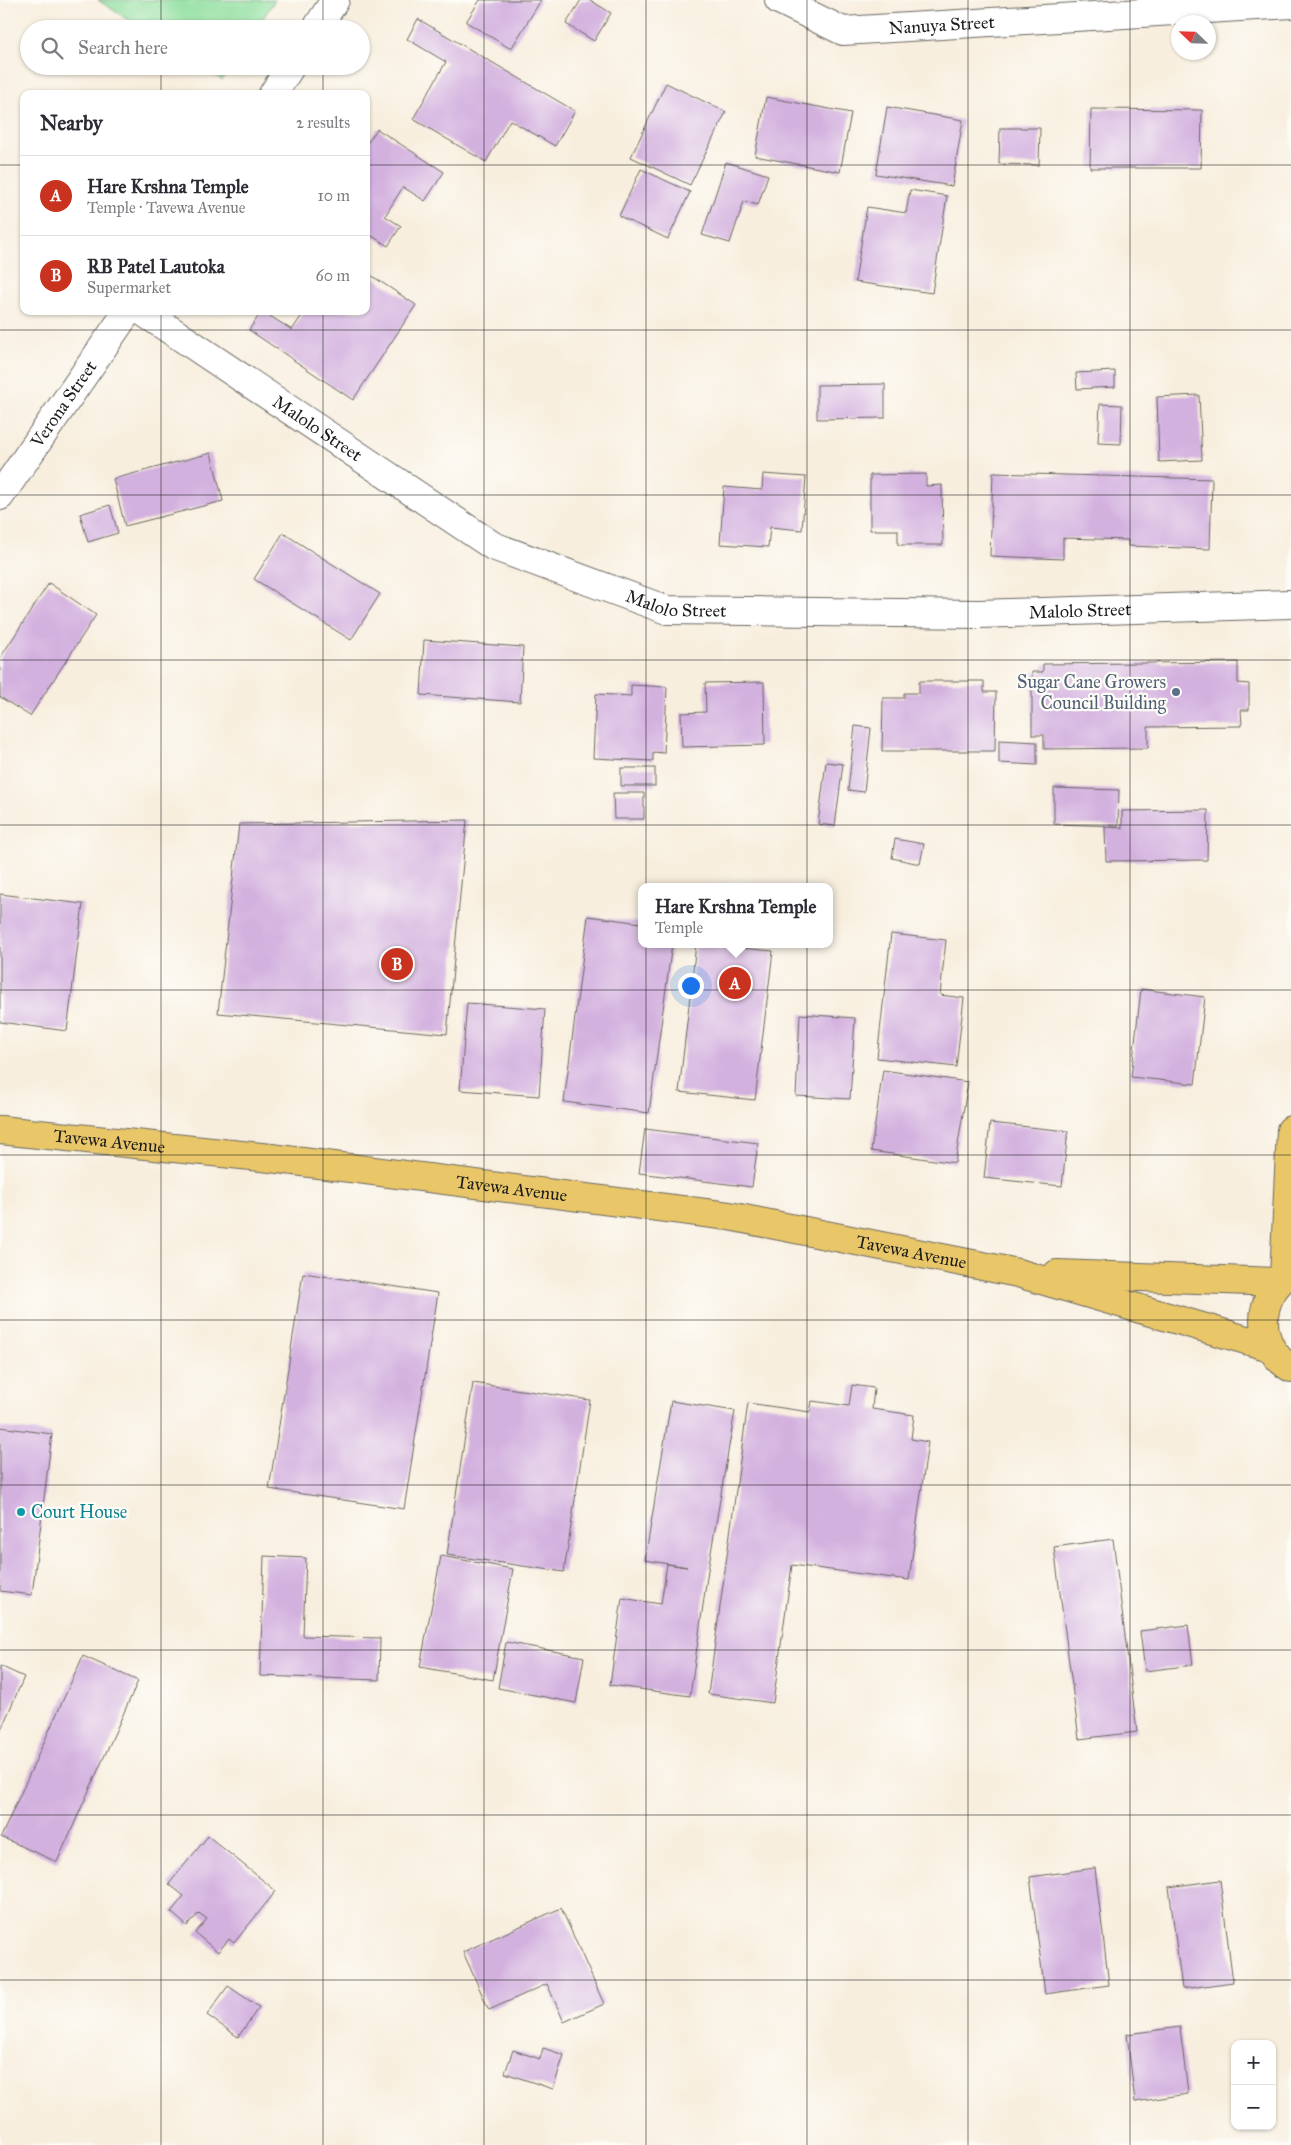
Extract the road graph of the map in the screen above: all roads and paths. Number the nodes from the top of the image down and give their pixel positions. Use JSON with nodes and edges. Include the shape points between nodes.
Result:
{"nodes":[{"id":1,"x":335,"y":0,"type":"edge"},
{"id":2,"x":779,"y":0,"type":"edge"},
{"id":3,"x":1291,"y":4,"type":"edge"},
{"id":4,"x":322,"y":20,"type":"edge"},
{"id":5,"x":285,"y":75,"type":"edge"},
{"id":6,"x":276,"y":90,"type":"edge"},
{"id":7,"x":125,"y":315,"type":"edge"},
{"id":8,"x":148,"y":315,"type":"edge"},
{"id":9,"x":0,"y":496,"type":"edge"},
{"id":10,"x":1291,"y":604,"type":"edge"},
{"id":11,"x":0,"y":1130,"type":"edge"},
{"id":12,"x":1291,"y":1130,"type":"edge"},
{"id":13,"x":1018,"y":1273,"type":"junction"},
{"id":14,"x":1285,"y":1277,"type":"edge"},
{"id":15,"x":1270,"y":1347,"type":"junction"},
{"id":16,"x":1291,"y":1368,"type":"edge"}],
"edges":[{"from":1,"to":4,"type":"street"},
{"from":2,"to":3,"type":"street","name":"Nanuya Street","via":[[843,31]]},
{"from":5,"to":6,"type":"street"},
{"from":7,"to":9,"type":"street","name":"Verona Street"},
{"from":8,"to":10,"type":"street","name":"Malolo Street","via":[[493,546],[667,610],[980,614]]},
{"from":11,"to":13,"type":"main road","name":"Tavewa Avenue","via":[[271,1158],[729,1216]]},
{"from":12,"to":14,"type":"main road"},
{"from":13,"to":14,"type":"main road","name":"Tavewa Avenue"},
{"from":13,"to":15,"type":"main road","name":"Tavewa Avenue"},
{"from":14,"to":15,"type":"main road","via":[[1269,1296],[1264,1313],[1264,1331]]},
{"from":15,"to":16,"type":"main road","via":[[1281,1362]]}]}
